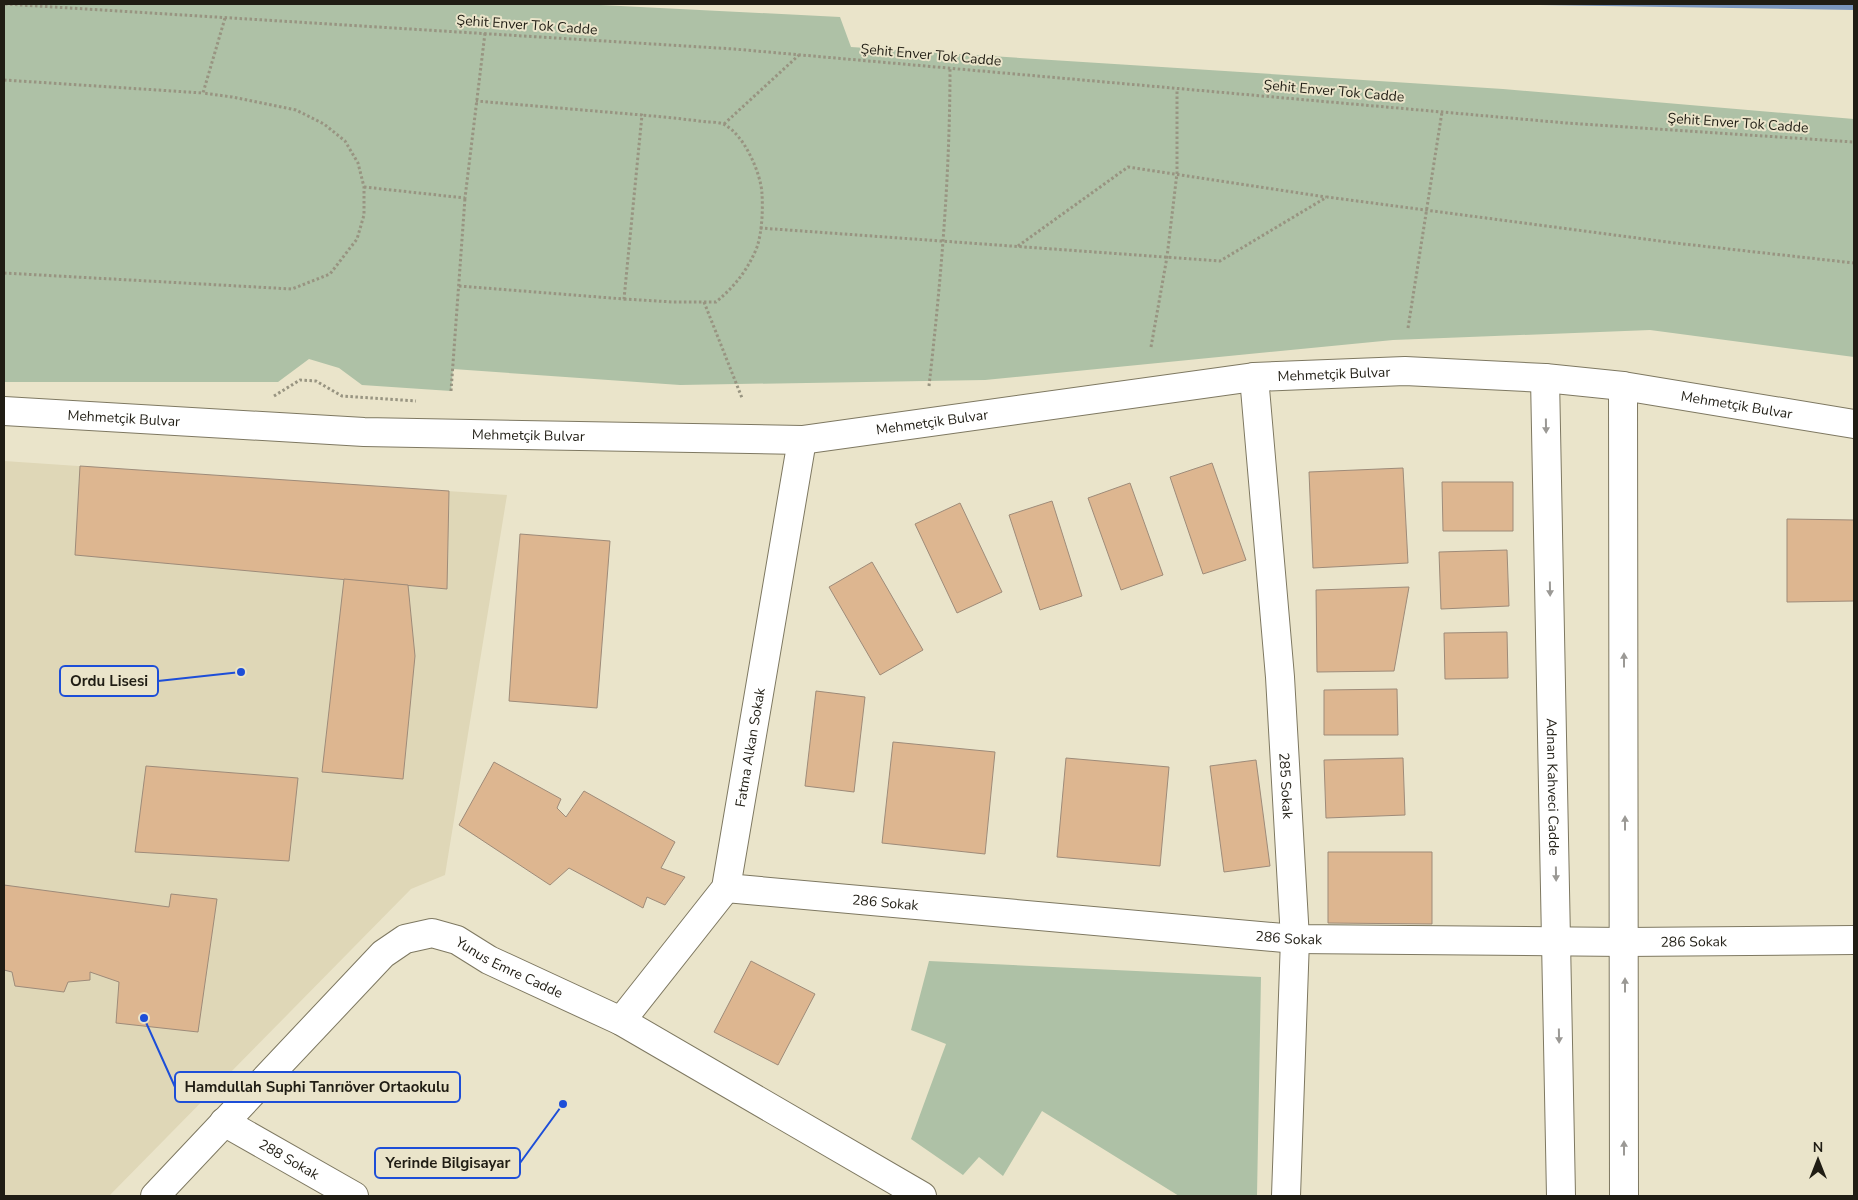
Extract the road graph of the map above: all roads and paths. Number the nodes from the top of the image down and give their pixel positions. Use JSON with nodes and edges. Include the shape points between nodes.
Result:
{"nodes":[{"id":1,"x":5,"y":4,"type":"edge"},
{"id":2,"x":224,"y":18,"type":"junction"},
{"id":3,"x":484,"y":34,"type":"junction"},
{"id":4,"x":799,"y":55,"type":"junction"},
{"id":5,"x":950,"y":68,"type":"junction"},
{"id":6,"x":4,"y":80,"type":"edge"},
{"id":7,"x":1177,"y":88,"type":"junction"},
{"id":8,"x":203,"y":93,"type":"junction"},
{"id":9,"x":476,"y":101,"type":"junction"},
{"id":10,"x":1442,"y":112,"type":"junction"},
{"id":11,"x":642,"y":114,"type":"junction"},
{"id":12,"x":724,"y":124,"type":"junction"},
{"id":13,"x":1854,"y":142,"type":"edge"},
{"id":14,"x":1177,"y":173,"type":"junction"},
{"id":15,"x":364,"y":187,"type":"junction"},
{"id":16,"x":1327,"y":197,"type":"junction"},
{"id":17,"x":465,"y":198,"type":"junction"},
{"id":18,"x":1426,"y":210,"type":"junction"},
{"id":19,"x":760,"y":228,"type":"junction"},
{"id":20,"x":944,"y":241,"type":"junction"},
{"id":21,"x":1016,"y":247,"type":"junction"},
{"id":22,"x":1167,"y":257,"type":"junction"},
{"id":23,"x":1854,"y":263,"type":"edge"},
{"id":24,"x":4,"y":273,"type":"edge"},
{"id":25,"x":459,"y":286,"type":"junction"},
{"id":26,"x":624,"y":299,"type":"junction"},
{"id":27,"x":704,"y":302,"type":"junction"},
{"id":28,"x":1408,"y":328,"type":"dead end"},
{"id":29,"x":1150,"y":347,"type":"dead end"},
{"id":30,"x":1254,"y":377,"type":"junction"},
{"id":31,"x":1545,"y":378,"type":"junction"},
{"id":32,"x":929,"y":386,"type":"dead end"},
{"id":33,"x":1623,"y":386,"type":"junction"},
{"id":34,"x":451,"y":391,"type":"dead end"},
{"id":35,"x":266,"y":396,"type":"dead end"},
{"id":36,"x":742,"y":398,"type":"dead end"},
{"id":37,"x":419,"y":401,"type":"dead end"},
{"id":38,"x":4,"y":411,"type":"edge"},
{"id":39,"x":1854,"y":424,"type":"edge"},
{"id":40,"x":802,"y":440,"type":"junction"},
{"id":41,"x":726,"y":888,"type":"junction"},
{"id":42,"x":1295,"y":939,"type":"junction"},
{"id":43,"x":1557,"y":940,"type":"junction"},
{"id":44,"x":1854,"y":940,"type":"edge"},
{"id":45,"x":1625,"y":942,"type":"junction"},
{"id":46,"x":621,"y":1022,"type":"junction"},
{"id":47,"x":224,"y":1122,"type":"junction"},
{"id":48,"x":155,"y":1196,"type":"edge"},
{"id":49,"x":354,"y":1196,"type":"edge"},
{"id":50,"x":922,"y":1196,"type":"edge"},
{"id":51,"x":1286,"y":1196,"type":"edge"},
{"id":52,"x":1561,"y":1196,"type":"edge"},
{"id":53,"x":1624,"y":1196,"type":"edge"}],
"edges":[{"from":1,"to":2,"type":"path","name":"Şehit Enver Tok Cadde"},
{"from":2,"to":3,"type":"path","name":"Şehit Enver Tok Cadde"},
{"from":2,"to":8,"type":"path"},
{"from":3,"to":4,"type":"path","name":"Şehit Enver Tok Cadde"},
{"from":3,"to":9,"type":"path"},
{"from":4,"to":5,"type":"path","name":"Şehit Enver Tok Cadde"},
{"from":4,"to":12,"type":"path"},
{"from":5,"to":7,"type":"path","name":"Şehit Enver Tok Cadde"},
{"from":5,"to":20,"type":"path"},
{"from":6,"to":8,"type":"path"},
{"from":7,"to":10,"type":"path","name":"Şehit Enver Tok Cadde"},
{"from":7,"to":14,"type":"path"},
{"from":8,"to":15,"type":"path","via":[[296,110],[324,124],[346,141],[358,163]]},
{"from":9,"to":11,"type":"path"},
{"from":9,"to":17,"type":"path"},
{"from":10,"to":13,"type":"path","name":"Şehit Enver Tok Cadde"},
{"from":10,"to":18,"type":"path"},
{"from":11,"to":12,"type":"path"},
{"from":11,"to":26,"type":"path"},
{"from":12,"to":19,"type":"path","via":[[744,144],[756,170],[762,192]]},
{"from":14,"to":16,"type":"path"},
{"from":14,"to":21,"type":"path","via":[[1128,166]]},
{"from":14,"to":22,"type":"path"},
{"from":15,"to":17,"type":"path"},
{"from":15,"to":24,"type":"path","via":[[364,215],[357,239],[330,274],[292,289]]},
{"from":16,"to":18,"type":"path"},
{"from":16,"to":22,"type":"path","via":[[1220,261]]},
{"from":17,"to":25,"type":"path"},
{"from":18,"to":23,"type":"path"},
{"from":18,"to":28,"type":"path"},
{"from":19,"to":20,"type":"path"},
{"from":19,"to":27,"type":"path","via":[[758,245],[739,280],[716,302]]},
{"from":20,"to":21,"type":"path"},
{"from":20,"to":32,"type":"path"},
{"from":21,"to":22,"type":"path"},
{"from":22,"to":29,"type":"path"},
{"from":25,"to":26,"type":"path"},
{"from":25,"to":34,"type":"path"},
{"from":26,"to":27,"type":"path"},
{"from":27,"to":36,"type":"path"},
{"from":30,"to":31,"type":"street","name":"Mehmetçik Bulvar","via":[[1405,371]]},
{"from":30,"to":40,"type":"street","name":"Mehmetçik Bulvar"},
{"from":30,"to":42,"type":"street","name":"285 Sokak","via":[[1280,677]]},
{"from":31,"to":33,"type":"street","name":"Mehmetçik Bulvar"},
{"from":31,"to":43,"type":"street","name":"Adnan Kahveci Cadde","one_way":true},
{"from":33,"to":39,"type":"street","name":"Mehmetçik Bulvar"},
{"from":45,"to":33,"type":"street","one_way":true},
{"from":35,"to":37,"type":"path","via":[[276,396],[300,380],[316,381],[342,396]]},
{"from":38,"to":40,"type":"street","name":"Mehmetçik Bulvar","via":[[364,432]]},
{"from":40,"to":41,"type":"street","name":"Fatma Alkan Sokak"},
{"from":41,"to":42,"type":"street","name":"286 Sokak"},
{"from":41,"to":46,"type":"street","name":"Fatma Alkan Sokak"},
{"from":42,"to":43,"type":"street","name":"286 Sokak"},
{"from":42,"to":51,"type":"street","name":"285 Sokak"},
{"from":43,"to":45,"type":"street","name":"286 Sokak"},
{"from":43,"to":52,"type":"street","name":"Adnan Kahveci Cadde","one_way":true},
{"from":44,"to":45,"type":"street","name":"286 Sokak"},
{"from":53,"to":45,"type":"street","one_way":true},
{"from":46,"to":47,"type":"street","name":"Yunus Emre Cadde","via":[[489,960],[457,940],[432,933],[405,939],[383,954]]},
{"from":46,"to":50,"type":"street","name":"Yunus Emre Cadde"},
{"from":47,"to":48,"type":"street","name":"Yunus Emre Cadde"},
{"from":47,"to":49,"type":"street","name":"288 Sokak"}]}
